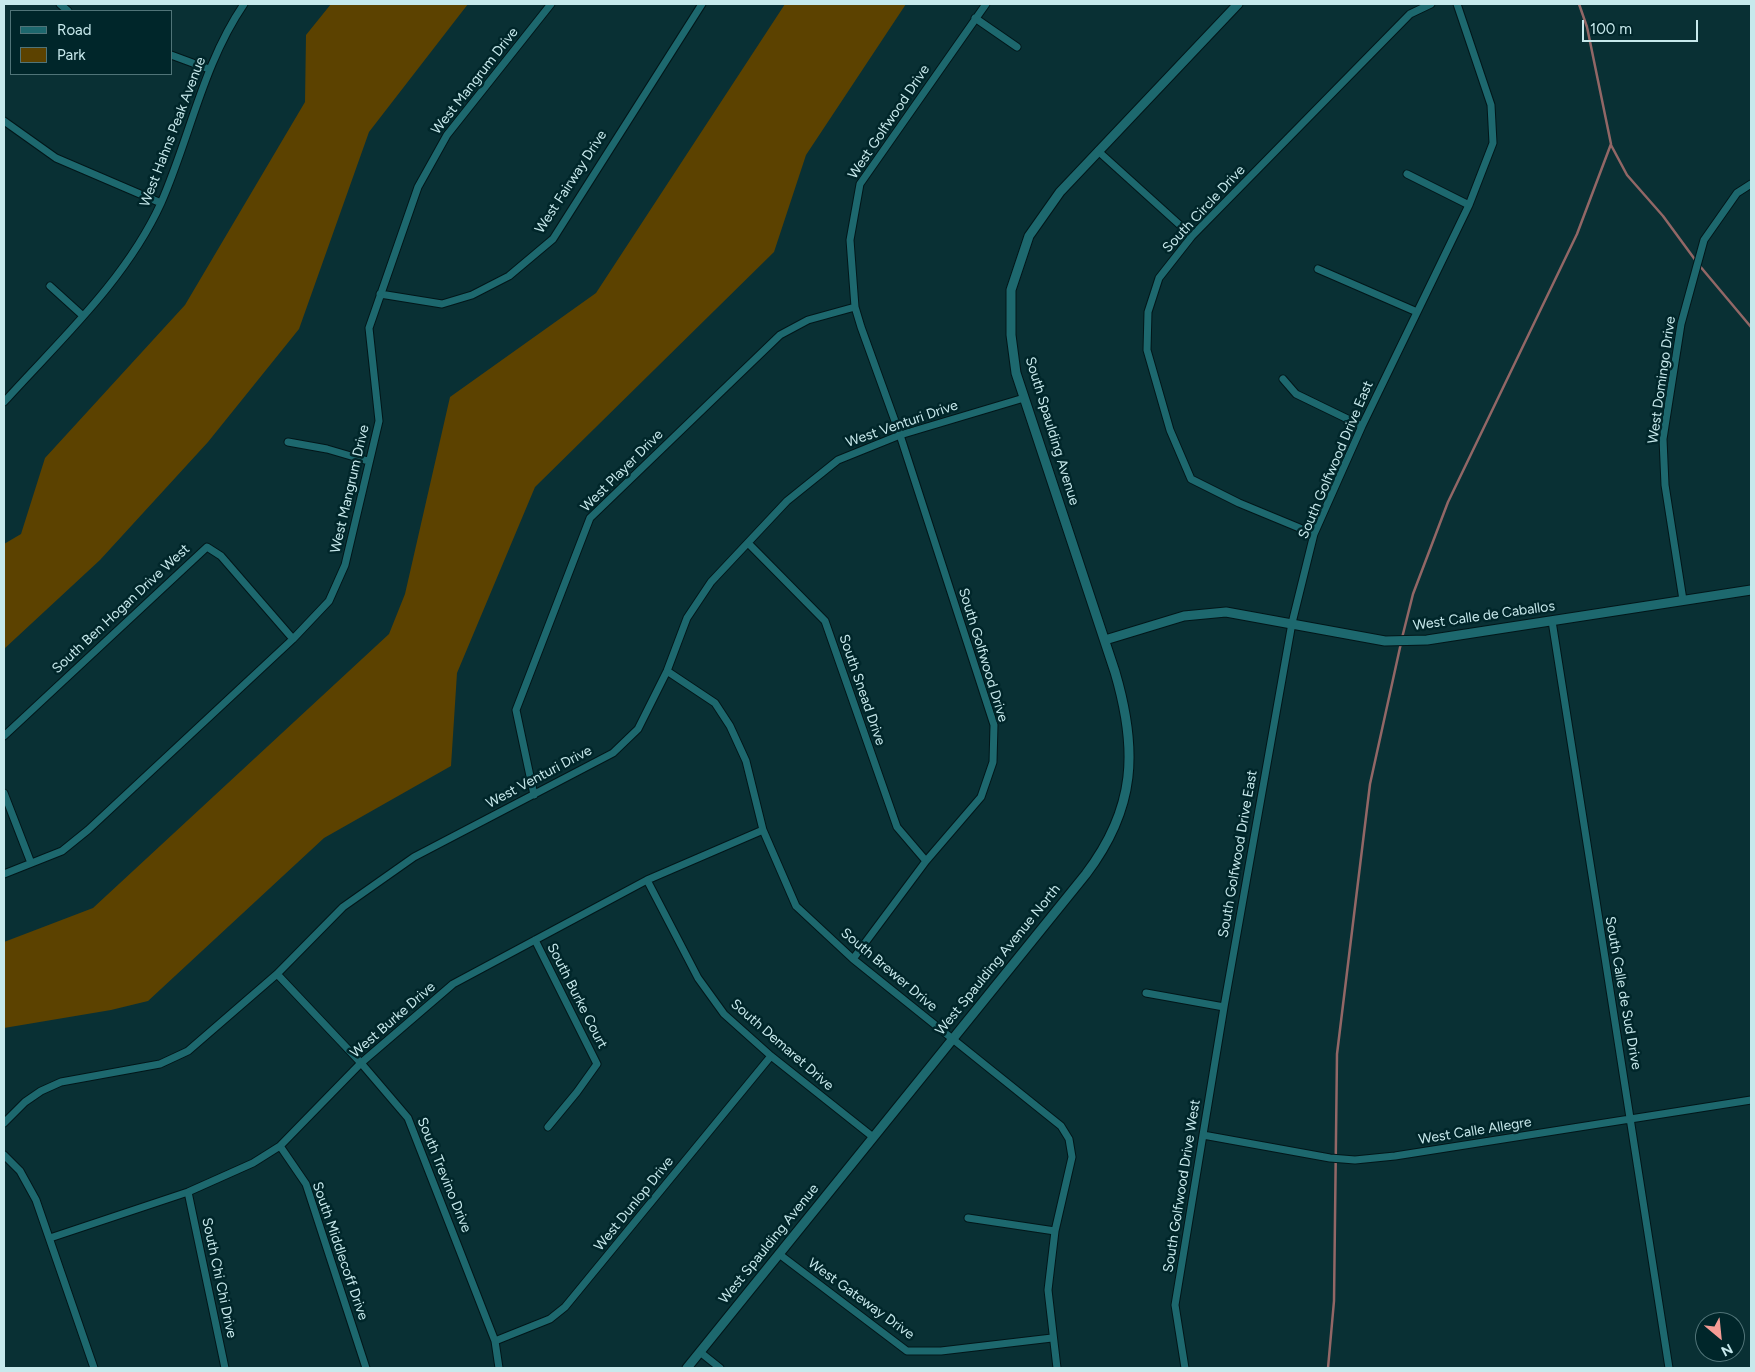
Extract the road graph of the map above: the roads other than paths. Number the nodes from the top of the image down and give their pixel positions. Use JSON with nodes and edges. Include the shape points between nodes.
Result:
{"nodes":[{"id":1,"x":244,"y":4,"type":"edge"},
{"id":2,"x":551,"y":4,"type":"edge"},
{"id":3,"x":702,"y":4,"type":"edge"},
{"id":4,"x":986,"y":4,"type":"edge"},
{"id":5,"x":1238,"y":4,"type":"edge"},
{"id":6,"x":1431,"y":4,"type":"edge"},
{"id":7,"x":1457,"y":4,"type":"edge"},
{"id":8,"x":976,"y":18,"type":"junction"},
{"id":9,"x":1017,"y":47,"type":"dead end"},
{"id":10,"x":172,"y":55,"type":"edge"},
{"id":11,"x":209,"y":69,"type":"junction"},
{"id":12,"x":4,"y":121,"type":"edge"},
{"id":13,"x":1098,"y":152,"type":"junction"},
{"id":14,"x":1407,"y":174,"type":"dead end"},
{"id":15,"x":1751,"y":184,"type":"edge"},
{"id":16,"x":161,"y":203,"type":"junction"},
{"id":17,"x":1470,"y":205,"type":"junction"},
{"id":18,"x":1192,"y":236,"type":"junction"},
{"id":19,"x":1318,"y":269,"type":"dead end"},
{"id":20,"x":50,"y":286,"type":"dead end"},
{"id":21,"x":380,"y":294,"type":"junction"},
{"id":22,"x":855,"y":307,"type":"junction"},
{"id":23,"x":1417,"y":312,"type":"junction"},
{"id":24,"x":82,"y":315,"type":"junction"},
{"id":25,"x":860,"y":327,"type":"joint"},
{"id":26,"x":1283,"y":379,"type":"dead end"},
{"id":27,"x":1024,"y":398,"type":"junction"},
{"id":28,"x":4,"y":401,"type":"edge"},
{"id":29,"x":1362,"y":426,"type":"junction"},
{"id":30,"x":900,"y":435,"type":"junction"},
{"id":31,"x":288,"y":442,"type":"dead end"},
{"id":32,"x":368,"y":461,"type":"junction"},
{"id":33,"x":1314,"y":534,"type":"junction"},
{"id":34,"x":749,"y":544,"type":"junction"},
{"id":35,"x":1751,"y":590,"type":"edge"},
{"id":36,"x":1683,"y":600,"type":"junction"},
{"id":37,"x":1552,"y":621,"type":"junction"},
{"id":38,"x":1292,"y":623,"type":"junction"},
{"id":39,"x":294,"y":639,"type":"junction"},
{"id":40,"x":1105,"y":640,"type":"junction"},
{"id":41,"x":667,"y":671,"type":"junction"},
{"id":42,"x":4,"y":736,"type":"edge"},
{"id":43,"x":1127,"y":789,"type":"joint"},
{"id":44,"x":4,"y":793,"type":"edge"},
{"id":45,"x":534,"y":795,"type":"junction"},
{"id":46,"x":764,"y":830,"type":"junction"},
{"id":47,"x":926,"y":861,"type":"junction"},
{"id":48,"x":31,"y":864,"type":"junction"},
{"id":49,"x":4,"y":874,"type":"edge"},
{"id":50,"x":647,"y":880,"type":"junction"},
{"id":51,"x":535,"y":940,"type":"junction"},
{"id":52,"x":853,"y":959,"type":"junction"},
{"id":53,"x":277,"y":974,"type":"junction"},
{"id":54,"x":1146,"y":993,"type":"dead end"},
{"id":55,"x":1224,"y":1007,"type":"junction"},
{"id":56,"x":952,"y":1039,"type":"junction"},
{"id":57,"x":771,"y":1056,"type":"junction"},
{"id":58,"x":362,"y":1063,"type":"junction"},
{"id":59,"x":1751,"y":1100,"type":"edge"},
{"id":60,"x":1632,"y":1119,"type":"junction"},
{"id":61,"x":4,"y":1123,"type":"edge"},
{"id":62,"x":548,"y":1127,"type":"dead end"},
{"id":63,"x":1203,"y":1135,"type":"junction"},
{"id":64,"x":873,"y":1138,"type":"junction"},
{"id":65,"x":280,"y":1146,"type":"junction"},
{"id":66,"x":4,"y":1155,"type":"edge"},
{"id":67,"x":188,"y":1192,"type":"junction"},
{"id":68,"x":968,"y":1218,"type":"dead end"},
{"id":69,"x":1055,"y":1231,"type":"junction"},
{"id":70,"x":50,"y":1238,"type":"junction"},
{"id":71,"x":779,"y":1254,"type":"junction"},
{"id":72,"x":1052,"y":1338,"type":"junction"},
{"id":73,"x":495,"y":1341,"type":"junction"},
{"id":74,"x":700,"y":1352,"type":"junction"},
{"id":75,"x":94,"y":1368,"type":"edge"},
{"id":76,"x":225,"y":1368,"type":"edge"},
{"id":77,"x":366,"y":1368,"type":"edge"},
{"id":78,"x":499,"y":1368,"type":"edge"},
{"id":79,"x":687,"y":1368,"type":"edge"},
{"id":80,"x":720,"y":1368,"type":"edge"},
{"id":81,"x":1057,"y":1368,"type":"edge"},
{"id":82,"x":1185,"y":1368,"type":"edge"},
{"id":83,"x":1668,"y":1368,"type":"edge"}],
"edges":[{"from":1,"to":11,"type":"street","name":"West Hahns Peak Avenue"},
{"from":2,"to":21,"type":"street","name":"West Mangrum Drive","via":[[447,135],[418,186]]},
{"from":3,"to":21,"type":"street","name":"West Fairway Drive","via":[[553,239],[509,276],[472,295],[442,304]]},
{"from":4,"to":8,"type":"street","name":"West Golfwood Drive"},
{"from":5,"to":13,"type":"street","name":"South Spaulding Avenue"},
{"from":6,"to":18,"type":"street","name":"South Circle Drive","via":[[1410,14]]},
{"from":7,"to":17,"type":"street","name":"South Golfwood Drive East","via":[[1491,105],[1493,143]]},
{"from":8,"to":9,"type":"street"},
{"from":8,"to":22,"type":"street","name":"West Golfwood Drive","via":[[860,184],[850,240]]},
{"from":10,"to":11,"type":"street"},
{"from":11,"to":16,"type":"street","name":"West Hahns Peak Avenue"},
{"from":12,"to":16,"type":"street","via":[[56,158]]},
{"from":13,"to":18,"type":"street"},
{"from":13,"to":27,"type":"street","name":"South Spaulding Avenue","via":[[1060,192],[1029,236],[1011,290],[1011,335],[1016,373]]},
{"from":14,"to":17,"type":"street"},
{"from":15,"to":36,"type":"street","name":"West Domingo Drive","via":[[1737,193],[1704,240],[1681,324],[1663,439],[1665,485]]},
{"from":16,"to":24,"type":"street","name":"West Hahns Peak Avenue","via":[[130,260]]},
{"from":17,"to":23,"type":"street","name":"South Golfwood Drive East"},
{"from":18,"to":33,"type":"street","name":"South Circle Drive","via":[[1159,278],[1148,312],[1147,350],[1170,430],[1191,478]]},
{"from":19,"to":23,"type":"street"},
{"from":20,"to":24,"type":"street"},
{"from":21,"to":32,"type":"street","name":"West Mangrum Drive","via":[[369,328],[379,421]]},
{"from":22,"to":25,"type":"street","name":"West Golfwood Drive"},
{"from":22,"to":45,"type":"street","name":"West Player Drive","via":[[808,320],[780,335],[590,518],[516,710]]},
{"from":23,"to":29,"type":"street","name":"South Golfwood Drive East"},
{"from":24,"to":28,"type":"street","name":"West Hahns Peak Avenue"},
{"from":25,"to":30,"type":"street","name":"South Golfwood Drive"},
{"from":26,"to":29,"type":"street","via":[[1296,394]]},
{"from":27,"to":30,"type":"street","name":"West Venturi Drive"},
{"from":27,"to":40,"type":"street","name":"South Spaulding Avenue"},
{"from":29,"to":33,"type":"street","name":"South Golfwood Drive East"},
{"from":30,"to":34,"type":"street","name":"West Venturi Drive","via":[[838,460],[787,502]]},
{"from":30,"to":47,"type":"street","name":"South Golfwood Drive","via":[[994,725],[993,762],[980,797]]},
{"from":31,"to":32,"type":"street"},
{"from":32,"to":39,"type":"street","name":"West Mangrum Drive","via":[[345,566],[329,601]]},
{"from":33,"to":38,"type":"street","name":"South Golfwood Drive East"},
{"from":34,"to":41,"type":"street","name":"West Venturi Drive","via":[[711,582],[687,618]]},
{"from":34,"to":47,"type":"street","name":"South Snead Drive","via":[[825,621],[897,827]]},
{"from":35,"to":36,"type":"street","name":"West Calle de Caballos"},
{"from":36,"to":37,"type":"street","name":"West Calle de Caballos"},
{"from":37,"to":38,"type":"street","name":"West Calle de Caballos","via":[[1427,640],[1385,641]]},
{"from":37,"to":60,"type":"street","name":"South Calle de Sud Drive"},
{"from":38,"to":40,"type":"street","name":"West Calle de Caballos","via":[[1226,612],[1184,616]]},
{"from":38,"to":55,"type":"street","name":"South Golfwood Drive East"},
{"from":39,"to":42,"type":"street","name":"South Ben Hogan Drive West","via":[[221,556],[207,547]]},
{"from":39,"to":48,"type":"street","name":"West Mangrum Drive","via":[[88,830],[62,851]]},
{"from":40,"to":43,"type":"street","name":"South Spaulding Avenue","via":[[1127,718],[1131,754]]},
{"from":41,"to":45,"type":"street","name":"West Venturi Drive","via":[[638,729],[613,753]]},
{"from":41,"to":46,"type":"street","name":"South Brewer Drive","via":[[715,703],[730,726],[746,761]]},
{"from":43,"to":56,"type":"street","name":"West Spaulding Avenue North","via":[[1114,829],[1094,863]]},
{"from":44,"to":48,"type":"street"},
{"from":45,"to":53,"type":"street","name":"West Venturi Drive","via":[[414,857],[343,907]]},
{"from":46,"to":50,"type":"street","name":"West Burke Drive"},
{"from":46,"to":52,"type":"street","name":"South Brewer Drive","via":[[796,906]]},
{"from":47,"to":52,"type":"street","name":"South Golfwood Drive"},
{"from":48,"to":49,"type":"street","name":"West Mangrum Drive"},
{"from":50,"to":51,"type":"street","name":"West Burke Drive"},
{"from":50,"to":57,"type":"street","name":"South Demaret Drive","via":[[703,985],[724,1014]]},
{"from":51,"to":58,"type":"street","name":"West Burke Drive","via":[[453,984]]},
{"from":51,"to":62,"type":"street","name":"South Burke Court","via":[[597,1064]]},
{"from":52,"to":56,"type":"street","name":"South Brewer Drive"},
{"from":53,"to":58,"type":"street","name":"South Trevino Drive"},
{"from":53,"to":61,"type":"street","name":"West Venturi Drive","via":[[188,1051],[160,1064],[61,1082],[25,1102]]},
{"from":54,"to":55,"type":"street"},
{"from":55,"to":63,"type":"street","name":"South Golfwood Drive West"},
{"from":56,"to":64,"type":"street","name":"West Spaulding Avenue North"},
{"from":56,"to":69,"type":"street","name":"South Brewer Drive","via":[[1061,1126],[1068,1139],[1072,1157]]},
{"from":57,"to":64,"type":"street","name":"South Demaret Drive"},
{"from":57,"to":73,"type":"street","name":"West Dunlop Drive","via":[[565,1307],[550,1319]]},
{"from":58,"to":65,"type":"street","name":"West Burke Drive"},
{"from":58,"to":73,"type":"street","name":"South Trevino Drive","via":[[408,1118]]},
{"from":59,"to":60,"type":"street","name":"West Calle Allegre"},
{"from":60,"to":63,"type":"street","name":"West Calle Allegre","via":[[1355,1160],[1321,1157]]},
{"from":60,"to":83,"type":"street","name":"South Calle de Sud Drive"},
{"from":63,"to":82,"type":"street","name":"South Golfwood Drive West","via":[[1175,1305]]},
{"from":64,"to":71,"type":"street","name":"West Spaulding Avenue"},
{"from":65,"to":67,"type":"street","name":"West Burke Drive","via":[[253,1163]]},
{"from":65,"to":77,"type":"street","name":"South Middlecoff Drive","via":[[306,1184]]},
{"from":66,"to":70,"type":"street","via":[[30,1186]]},
{"from":67,"to":70,"type":"street","name":"West Burke Drive"},
{"from":67,"to":76,"type":"street","name":"South Chi Chi Drive"},
{"from":68,"to":69,"type":"street"},
{"from":69,"to":72,"type":"street","name":"South Brewer Drive","via":[[1048,1290]]},
{"from":70,"to":75,"type":"street"},
{"from":71,"to":72,"type":"street","name":"West Gateway Drive","via":[[907,1351],[941,1351]]},
{"from":71,"to":74,"type":"street","name":"West Spaulding Avenue"},
{"from":72,"to":81,"type":"street","name":"South Brewer Drive"},
{"from":73,"to":78,"type":"street","name":"South Trevino Drive"},
{"from":74,"to":79,"type":"street","name":"West Spaulding Avenue"},
{"from":74,"to":80,"type":"street"}]}
